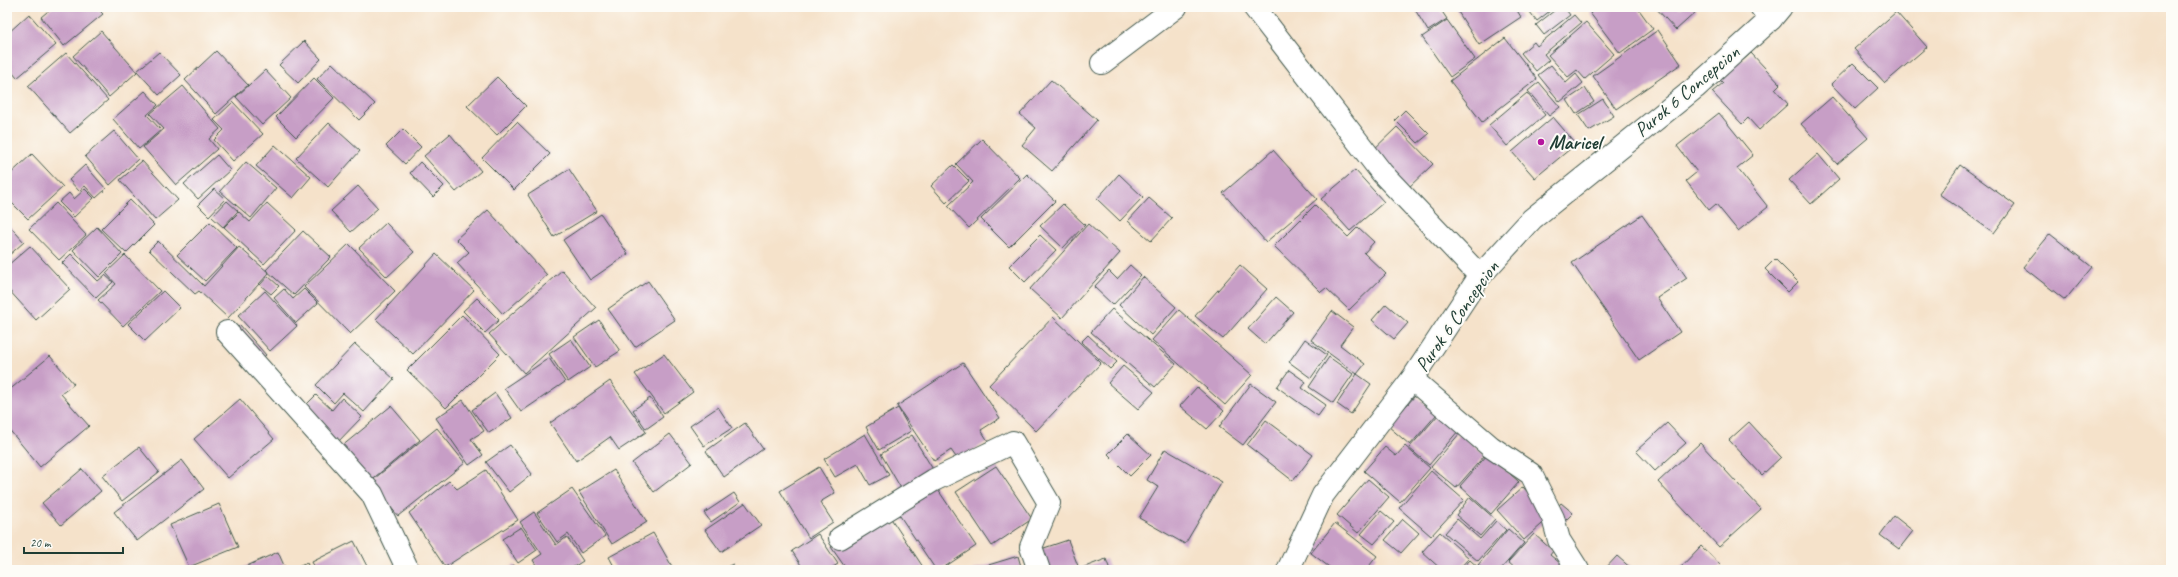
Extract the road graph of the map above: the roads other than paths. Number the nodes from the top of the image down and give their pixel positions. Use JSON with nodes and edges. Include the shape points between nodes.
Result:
{"nodes":[{"id":1,"x":1176,"y":7,"type":"edge"},
{"id":2,"x":1254,"y":7,"type":"edge"},
{"id":3,"x":1771,"y":11,"type":"edge"},
{"id":4,"x":1102,"y":63,"type":"dead end"},
{"id":5,"x":1480,"y":276,"type":"junction"},
{"id":6,"x":227,"y":332,"type":"dead end"},
{"id":7,"x":1412,"y":379,"type":"junction"},
{"id":8,"x":840,"y":538,"type":"dead end"},
{"id":9,"x":408,"y":570,"type":"edge"},
{"id":10,"x":1039,"y":570,"type":"edge"},
{"id":11,"x":1288,"y":570,"type":"edge"},
{"id":12,"x":1578,"y":570,"type":"edge"}],
"edges":[{"from":1,"to":4,"type":"street"},
{"from":2,"to":5,"type":"street","via":[[1382,173]]},
{"from":3,"to":5,"type":"street","name":"Purok 6 Concepcion","via":[[1695,88],[1532,219]]},
{"from":5,"to":7,"type":"street","name":"Purok 6 Concepcion"},
{"from":6,"to":9,"type":"street","via":[[372,494]]},
{"from":7,"to":11,"type":"street","name":"Purok 6 Concepcion","via":[[1324,495]]},
{"from":7,"to":12,"type":"street","via":[[1491,446],[1531,474],[1553,518],[1559,540]]},
{"from":8,"to":10,"type":"street","via":[[934,480],[1014,442],[1049,503],[1031,547]]}]}
